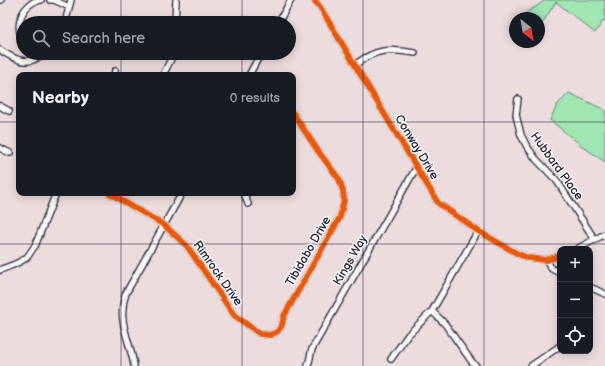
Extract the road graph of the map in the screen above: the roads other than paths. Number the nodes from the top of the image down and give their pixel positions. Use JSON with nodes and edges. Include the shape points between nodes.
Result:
{"nodes":[{"id":1,"x":41,"y":0,"type":"edge"},
{"id":2,"x":50,"y":0,"type":"edge"},
{"id":3,"x":71,"y":0,"type":"edge"},
{"id":4,"x":176,"y":0,"type":"edge"},
{"id":5,"x":292,"y":0,"type":"edge"},
{"id":6,"x":314,"y":0,"type":"edge"},
{"id":7,"x":69,"y":7,"type":"junction"},
{"id":8,"x":21,"y":16,"type":"edge"},
{"id":9,"x":67,"y":16,"type":"edge"},
{"id":10,"x":175,"y":16,"type":"edge"},
{"id":11,"x":282,"y":16,"type":"edge"},
{"id":12,"x":0,"y":50,"type":"edge"},
{"id":13,"x":415,"y":53,"type":"dead end"},
{"id":14,"x":16,"y":59,"type":"edge"},
{"id":15,"x":20,"y":60,"type":"edge"},
{"id":16,"x":33,"y":60,"type":"edge"},
{"id":17,"x":171,"y":60,"type":"edge"},
{"id":18,"x":257,"y":60,"type":"edge"},
{"id":19,"x":355,"y":65,"type":"junction"},
{"id":20,"x":165,"y":72,"type":"edge"},
{"id":21,"x":251,"y":72,"type":"edge"},
{"id":22,"x":518,"y":100,"type":"dead end"},
{"id":23,"x":0,"y":106,"type":"edge"},
{"id":24,"x":9,"y":111,"type":"dead end"},
{"id":25,"x":296,"y":118,"type":"edge"},
{"id":26,"x":0,"y":148,"type":"edge"},
{"id":27,"x":10,"y":153,"type":"dead end"},
{"id":28,"x":416,"y":168,"type":"junction"},
{"id":29,"x":55,"y":196,"type":"edge"},
{"id":30,"x":114,"y":196,"type":"edge"},
{"id":31,"x":180,"y":196,"type":"edge"},
{"id":32,"x":245,"y":196,"type":"edge"},
{"id":33,"x":248,"y":204,"type":"dead end"},
{"id":34,"x":164,"y":225,"type":"junction"},
{"id":35,"x":478,"y":231,"type":"junction"},
{"id":36,"x":605,"y":234,"type":"edge"},
{"id":37,"x":594,"y":240,"type":"junction"},
{"id":38,"x":583,"y":246,"type":"edge"},
{"id":39,"x":557,"y":257,"type":"edge"},
{"id":40,"x":544,"y":260,"type":"junction"},
{"id":41,"x":0,"y":270,"type":"edge"},
{"id":42,"x":557,"y":272,"type":"edge"},
{"id":43,"x":593,"y":288,"type":"edge"},
{"id":44,"x":605,"y":294,"type":"edge"},
{"id":45,"x":432,"y":311,"type":"junction"},
{"id":46,"x":284,"y":316,"type":"joint"},
{"id":47,"x":557,"y":348,"type":"edge"},
{"id":48,"x":392,"y":359,"type":"dead end"},
{"id":49,"x":134,"y":366,"type":"edge"},
{"id":50,"x":308,"y":366,"type":"edge"},
{"id":51,"x":476,"y":366,"type":"edge"},
{"id":52,"x":531,"y":366,"type":"edge"}],
"edges":[{"from":1,"to":8,"type":"street","via":[[32,2],[24,9]]},
{"from":2,"to":7,"type":"street"},
{"from":3,"to":7,"type":"street"},
{"from":4,"to":10,"type":"street"},
{"from":5,"to":11,"type":"street"},
{"from":6,"to":19,"type":"street","name":"Conway Drive"},
{"from":7,"to":9,"type":"street"},
{"from":12,"to":14,"type":"street"},
{"from":13,"to":19,"type":"street","via":[[382,51]]},
{"from":15,"to":16,"type":"street"},
{"from":17,"to":20,"type":"street"},
{"from":18,"to":21,"type":"street"},
{"from":19,"to":28,"type":"street","name":"Conway Drive"},
{"from":22,"to":37,"type":"street","name":"Hubbard Place","via":[[516,115],[526,145],[557,181]]},
{"from":23,"to":24,"type":"street"},
{"from":25,"to":46,"type":"street","name":"Tibidabo Drive","via":[[339,179],[344,200],[340,218]]},
{"from":26,"to":27,"type":"street"},
{"from":28,"to":35,"type":"street","name":"Conway Drive","via":[[438,203]]},
{"from":28,"to":50,"type":"street","name":"Kings Way","via":[[312,349]]},
{"from":29,"to":41,"type":"street","via":[[30,253],[15,264]]},
{"from":30,"to":34,"type":"street","name":"Rimrock Drive"},
{"from":31,"to":34,"type":"street"},
{"from":32,"to":33,"type":"street"},
{"from":34,"to":46,"type":"street","name":"Rimrock Drive","via":[[187,246],[234,315],[260,334],[270,335],[277,332]]},
{"from":34,"to":49,"type":"street","via":[[123,303],[123,323]]},
{"from":35,"to":40,"type":"street","name":"Conway Drive","via":[[518,254]]},
{"from":35,"to":45,"type":"street"},
{"from":36,"to":37,"type":"street"},
{"from":37,"to":38,"type":"street"},
{"from":39,"to":40,"type":"street"},
{"from":40,"to":42,"type":"street"},
{"from":43,"to":44,"type":"street"},
{"from":45,"to":48,"type":"street","via":[[408,335]]},
{"from":45,"to":51,"type":"street","via":[[445,324]]},
{"from":47,"to":52,"type":"street"}]}
